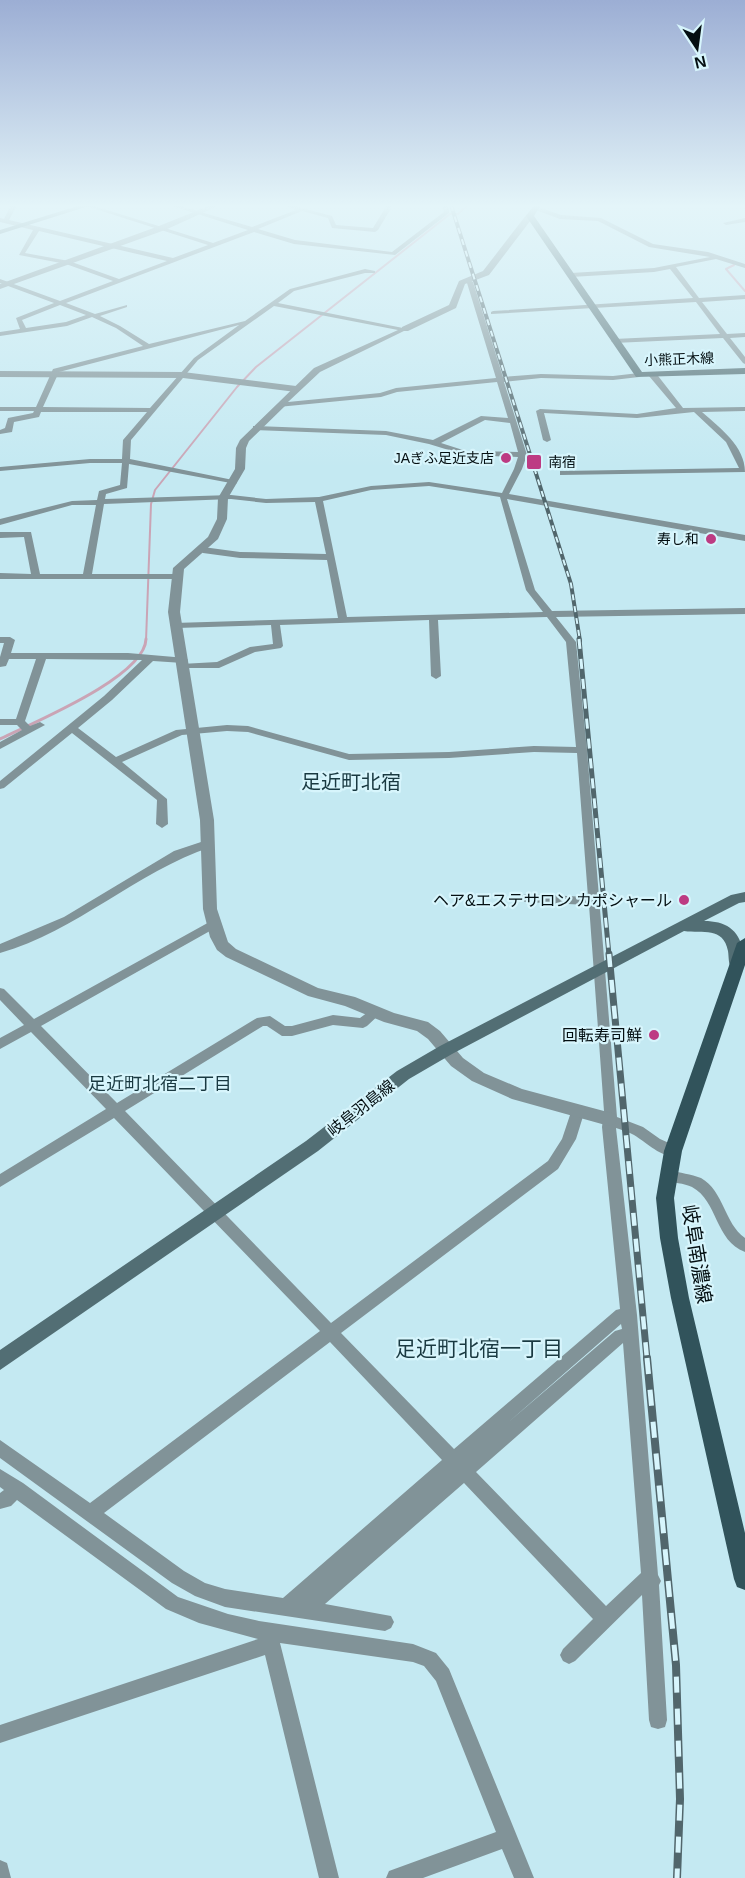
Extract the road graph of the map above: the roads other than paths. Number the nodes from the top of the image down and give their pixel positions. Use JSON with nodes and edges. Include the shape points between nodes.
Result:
{"nodes":[{"id":1,"x":30,"y":293,"type":"edge"},
{"id":2,"x":89,"y":293,"type":"edge"},
{"id":3,"x":288,"y":293,"type":"edge"},
{"id":4,"x":457,"y":293,"type":"edge"},
{"id":5,"x":473,"y":293,"type":"edge"},
{"id":6,"x":582,"y":293,"type":"edge"},
{"id":7,"x":692,"y":293,"type":"edge"},
{"id":8,"x":745,"y":297,"type":"edge"},
{"id":9,"x":699,"y":302,"type":"junction"},
{"id":10,"x":62,"y":303,"type":"junction"},
{"id":11,"x":273,"y":304,"type":"junction"},
{"id":12,"x":125,"y":306,"type":"dead end"},
{"id":13,"x":592,"y":308,"type":"junction"},
{"id":14,"x":493,"y":313,"type":"dead end"},
{"id":15,"x":94,"y":316,"type":"junction"},
{"id":16,"x":250,"y":320,"type":"junction"},
{"id":17,"x":405,"y":329,"type":"junction"},
{"id":18,"x":24,"y":331,"type":"junction"},
{"id":19,"x":0,"y":334,"type":"edge"},
{"id":20,"x":726,"y":335,"type":"junction"},
{"id":21,"x":745,"y":335,"type":"edge"},
{"id":22,"x":614,"y":341,"type":"junction"},
{"id":23,"x":147,"y":346,"type":"junction"},
{"id":24,"x":745,"y":362,"type":"edge"},
{"id":25,"x":745,"y":371,"type":"edge"},
{"id":26,"x":0,"y":374,"type":"edge"},
{"id":27,"x":652,"y":374,"type":"junction"},
{"id":28,"x":52,"y":375,"type":"junction"},
{"id":29,"x":183,"y":375,"type":"junction"},
{"id":30,"x":639,"y":375,"type":"junction"},
{"id":31,"x":501,"y":380,"type":"junction"},
{"id":32,"x":296,"y":389,"type":"junction"},
{"id":33,"x":281,"y":405,"type":"junction"},
{"id":34,"x":0,"y":409,"type":"edge"},
{"id":35,"x":745,"y":409,"type":"edge"},
{"id":36,"x":38,"y":410,"type":"junction"},
{"id":37,"x":153,"y":410,"type":"junction"},
{"id":38,"x":681,"y":410,"type":"junction"},
{"id":39,"x":696,"y":410,"type":"junction"},
{"id":40,"x":514,"y":421,"type":"junction"},
{"id":41,"x":256,"y":428,"type":"junction"},
{"id":42,"x":0,"y":432,"type":"edge"},
{"id":43,"x":547,"y":440,"type":"dead end"},
{"id":44,"x":434,"y":443,"type":"junction"},
{"id":45,"x":523,"y":455,"type":"junction"},
{"id":46,"x":126,"y":461,"type":"junction"},
{"id":47,"x":0,"y":469,"type":"edge"},
{"id":48,"x":744,"y":471,"type":"edge"},
{"id":49,"x":563,"y":472,"type":"dead end"},
{"id":50,"x":233,"y":482,"type":"junction"},
{"id":51,"x":505,"y":495,"type":"junction"},
{"id":52,"x":223,"y":498,"type":"junction"},
{"id":53,"x":319,"y":499,"type":"junction"},
{"id":54,"x":99,"y":502,"type":"junction"},
{"id":55,"x":0,"y":522,"type":"edge"},
{"id":56,"x":0,"y":535,"type":"edge"},
{"id":57,"x":745,"y":538,"type":"edge"},
{"id":58,"x":203,"y":550,"type":"junction"},
{"id":59,"x":331,"y":557,"type":"junction"},
{"id":60,"x":0,"y":576,"type":"edge"},
{"id":61,"x":36,"y":576,"type":"junction"},
{"id":62,"x":87,"y":576,"type":"junction"},
{"id":63,"x":177,"y":577,"type":"junction"},
{"id":64,"x":745,"y":611,"type":"edge"},
{"id":65,"x":550,"y":614,"type":"junction"},
{"id":66,"x":433,"y":617,"type":"junction"},
{"id":67,"x":343,"y":620,"type":"junction"},
{"id":68,"x":275,"y":622,"type":"junction"},
{"id":69,"x":177,"y":625,"type":"junction"},
{"id":70,"x":0,"y":640,"type":"edge"},
{"id":71,"x":42,"y":656,"type":"junction"},
{"id":72,"x":149,"y":659,"type":"junction"},
{"id":73,"x":3,"y":660,"type":"edge"},
{"id":74,"x":183,"y":663,"type":"junction"},
{"id":75,"x":436,"y":676,"type":"dead end"},
{"id":76,"x":0,"y":722,"type":"edge"},
{"id":77,"x":20,"y":722,"type":"junction"},
{"id":78,"x":40,"y":725,"type":"dead end"},
{"id":79,"x":72,"y":728,"type":"junction"},
{"id":80,"x":194,"y":730,"type":"junction"},
{"id":81,"x":29,"y":731,"type":"junction"},
{"id":82,"x":0,"y":746,"type":"edge"},
{"id":83,"x":582,"y":750,"type":"junction"},
{"id":84,"x":116,"y":761,"type":"junction"},
{"id":85,"x":0,"y":786,"type":"edge"},
{"id":86,"x":162,"y":824,"type":"dead end"},
{"id":87,"x":207,"y":844,"type":"junction"},
{"id":88,"x":745,"y":897,"type":"edge"},
{"id":89,"x":525,"y":898,"type":"dead end"},
{"id":90,"x":594,"y":901,"type":"junction"},
{"id":91,"x":213,"y":924,"type":"junction"},
{"id":92,"x":678,"y":928,"type":"junction"},
{"id":93,"x":745,"y":943,"type":"edge"},
{"id":94,"x":0,"y":949,"type":"edge"},
{"id":95,"x":600,"y":969,"type":"junction"},
{"id":96,"x":737,"y":969,"type":"junction"},
{"id":97,"x":0,"y":992,"type":"edge"},
{"id":98,"x":376,"y":1012,"type":"junction"},
{"id":99,"x":34,"y":1025,"type":"junction"},
{"id":100,"x":0,"y":1044,"type":"edge"},
{"id":101,"x":446,"y":1050,"type":"junction"},
{"id":102,"x":116,"y":1109,"type":"junction"},
{"id":103,"x":578,"y":1110,"type":"junction"},
{"id":104,"x":609,"y":1119,"type":"junction"},
{"id":105,"x":673,"y":1151,"type":"junction"},
{"id":106,"x":669,"y":1176,"type":"junction"},
{"id":107,"x":0,"y":1181,"type":"edge"},
{"id":108,"x":216,"y":1213,"type":"junction"},
{"id":109,"x":745,"y":1246,"type":"edge"},
{"id":110,"x":628,"y":1315,"type":"junction"},
{"id":111,"x":330,"y":1332,"type":"junction"},
{"id":112,"x":630,"y":1335,"type":"junction"},
{"id":113,"x":0,"y":1361,"type":"edge"},
{"id":114,"x":0,"y":1448,"type":"edge"},
{"id":115,"x":459,"y":1466,"type":"junction"},
{"id":116,"x":0,"y":1477,"type":"edge"},
{"id":117,"x":16,"y":1489,"type":"junction"},
{"id":118,"x":0,"y":1501,"type":"edge"},
{"id":119,"x":90,"y":1513,"type":"junction"},
{"id":120,"x":745,"y":1579,"type":"edge"},
{"id":121,"x":652,"y":1581,"type":"junction"},
{"id":122,"x":288,"y":1608,"type":"junction"},
{"id":123,"x":306,"y":1611,"type":"junction"},
{"id":124,"x":606,"y":1619,"type":"junction"},
{"id":125,"x":385,"y":1622,"type":"dead end"},
{"id":126,"x":272,"y":1639,"type":"junction"},
{"id":127,"x":569,"y":1655,"type":"dead end"},
{"id":128,"x":658,"y":1720,"type":"dead end"},
{"id":129,"x":0,"y":1734,"type":"edge"},
{"id":130,"x":508,"y":1837,"type":"junction"},
{"id":131,"x":0,"y":1870,"type":"edge"},
{"id":132,"x":1,"y":1878,"type":"edge"},
{"id":133,"x":329,"y":1878,"type":"edge"},
{"id":134,"x":396,"y":1878,"type":"edge"},
{"id":135,"x":524,"y":1878,"type":"edge"}],
"edges":[{"from":1,"to":10,"type":"street"},
{"from":2,"to":10,"type":"street"},
{"from":3,"to":11,"type":"street"},
{"from":4,"to":17,"type":"street","via":[[453,306]]},
{"from":5,"to":31,"type":"street"},
{"from":6,"to":13,"type":"main road","name":"小熊正木線"},
{"from":7,"to":9,"type":"street"},
{"from":8,"to":9,"type":"street"},
{"from":9,"to":13,"type":"street"},
{"from":9,"to":20,"type":"street"},
{"from":10,"to":15,"type":"street"},
{"from":10,"to":18,"type":"street","via":[[18,319]]},
{"from":11,"to":16,"type":"street"},
{"from":11,"to":17,"type":"street"},
{"from":12,"to":15,"type":"street"},
{"from":13,"to":14,"type":"street"},
{"from":13,"to":22,"type":"main road","name":"小熊正木線"},
{"from":15,"to":18,"type":"street"},
{"from":15,"to":23,"type":"street"},
{"from":16,"to":23,"type":"street"},
{"from":16,"to":29,"type":"street","via":[[196,359]]},
{"from":17,"to":32,"type":"street","via":[[317,370]]},
{"from":18,"to":19,"type":"street"},
{"from":20,"to":21,"type":"street"},
{"from":20,"to":22,"type":"street"},
{"from":20,"to":24,"type":"street"},
{"from":22,"to":30,"type":"main road","name":"小熊正木線"},
{"from":23,"to":28,"type":"street"},
{"from":25,"to":27,"type":"main road","name":"小熊正木線"},
{"from":26,"to":28,"type":"street"},
{"from":27,"to":30,"type":"main road","name":"小熊正木線"},
{"from":27,"to":38,"type":"street"},
{"from":28,"to":29,"type":"street"},
{"from":28,"to":36,"type":"street"},
{"from":29,"to":32,"type":"street"},
{"from":29,"to":37,"type":"street"},
{"from":30,"to":31,"type":"street","via":[[550,375]]},
{"from":31,"to":33,"type":"street"},
{"from":31,"to":40,"type":"street"},
{"from":32,"to":33,"type":"street"},
{"from":33,"to":41,"type":"street"},
{"from":34,"to":36,"type":"street"},
{"from":35,"to":39,"type":"street"},
{"from":36,"to":37,"type":"street"},
{"from":36,"to":42,"type":"street","via":[[36,415],[11,420],[9,430]]},
{"from":37,"to":46,"type":"street","via":[[127,440]]},
{"from":38,"to":39,"type":"street"},
{"from":38,"to":43,"type":"street","via":[[636,416],[540,411]]},
{"from":39,"to":48,"type":"street","via":[[729,441]]},
{"from":40,"to":44,"type":"street","via":[[484,418]]},
{"from":40,"to":45,"type":"street"},
{"from":41,"to":44,"type":"street","via":[[387,433]]},
{"from":41,"to":50,"type":"street","via":[[241,448],[242,461]]},
{"from":44,"to":45,"type":"street","via":[[465,453]]},
{"from":45,"to":51,"type":"street"},
{"from":46,"to":47,"type":"street"},
{"from":46,"to":50,"type":"street"},
{"from":46,"to":54,"type":"street","via":[[124,486],[102,493]]},
{"from":48,"to":49,"type":"street"},
{"from":50,"to":52,"type":"street"},
{"from":51,"to":53,"type":"street","via":[[429,484],[371,488]]},
{"from":51,"to":57,"type":"street"},
{"from":51,"to":65,"type":"street","via":[[531,590]]},
{"from":52,"to":53,"type":"street"},
{"from":52,"to":54,"type":"street"},
{"from":52,"to":58,"type":"street","via":[[219,529]]},
{"from":53,"to":59,"type":"street"},
{"from":54,"to":55,"type":"street","via":[[72,503]]},
{"from":54,"to":62,"type":"street"},
{"from":56,"to":61,"type":"street","via":[[28,534]]},
{"from":58,"to":59,"type":"street"},
{"from":58,"to":63,"type":"street","via":[[184,562]]},
{"from":59,"to":67,"type":"street"},
{"from":60,"to":61,"type":"street"},
{"from":61,"to":62,"type":"street"},
{"from":62,"to":63,"type":"street"},
{"from":63,"to":69,"type":"street"},
{"from":64,"to":65,"type":"street"},
{"from":65,"to":66,"type":"street"},
{"from":65,"to":83,"type":"street","via":[[571,642]]},
{"from":66,"to":67,"type":"street"},
{"from":66,"to":75,"type":"street"},
{"from":67,"to":68,"type":"street"},
{"from":68,"to":69,"type":"street"},
{"from":68,"to":74,"type":"street","via":[[278,646],[253,649],[219,665]]},
{"from":69,"to":74,"type":"street"},
{"from":70,"to":73,"type":"street","via":[[10,640]]},
{"from":71,"to":72,"type":"street"},
{"from":71,"to":73,"type":"street"},
{"from":71,"to":77,"type":"street"},
{"from":72,"to":74,"type":"street"},
{"from":72,"to":79,"type":"street"},
{"from":74,"to":80,"type":"street"},
{"from":76,"to":77,"type":"street"},
{"from":77,"to":81,"type":"street"},
{"from":78,"to":81,"type":"street"},
{"from":79,"to":84,"type":"street"},
{"from":79,"to":85,"type":"street"},
{"from":80,"to":83,"type":"street","via":[[248,729],[349,757],[438,756],[534,748]]},
{"from":80,"to":84,"type":"street","via":[[180,732]]},
{"from":80,"to":87,"type":"street"},
{"from":81,"to":82,"type":"street"},
{"from":83,"to":90,"type":"street"},
{"from":84,"to":86,"type":"street","via":[[162,799]]},
{"from":87,"to":91,"type":"street"},
{"from":87,"to":94,"type":"street","via":[[178,854],[68,920]]},
{"from":88,"to":92,"type":"main road","name":"岐阜羽島線"},
{"from":89,"to":90,"type":"street"},
{"from":90,"to":95,"type":"street"},
{"from":91,"to":98,"type":"street","via":[[222,946],[231,953],[314,992],[349,1000]]},
{"from":91,"to":99,"type":"street"},
{"from":92,"to":95,"type":"main road","name":"岐阜羽島線"},
{"from":92,"to":96,"type":"main road","via":[[722,928],[736,945]]},
{"from":93,"to":96,"type":"main road","name":"岐阜南濃線"},
{"from":95,"to":101,"type":"main road","name":"岐阜羽島線"},
{"from":95,"to":104,"type":"street"},
{"from":96,"to":105,"type":"main road","name":"岐阜南濃線"},
{"from":97,"to":99,"type":"street"},
{"from":98,"to":101,"type":"street","via":[[422,1026]]},
{"from":98,"to":102,"type":"street","via":[[363,1023],[333,1020],[292,1031],[282,1031],[270,1021],[261,1021]]},
{"from":99,"to":100,"type":"street"},
{"from":99,"to":102,"type":"street"},
{"from":101,"to":103,"type":"street","via":[[478,1077],[518,1094]]},
{"from":101,"to":108,"type":"main road","name":"岐阜羽島線","via":[[403,1075],[312,1146]]},
{"from":102,"to":107,"type":"street"},
{"from":102,"to":108,"type":"street"},
{"from":103,"to":104,"type":"street"},
{"from":103,"to":111,"type":"street","via":[[563,1152],[553,1164]]},
{"from":104,"to":105,"type":"street"},
{"from":104,"to":110,"type":"street"},
{"from":105,"to":106,"type":"main road","name":"岐阜南濃線"},
{"from":106,"to":109,"type":"street","via":[[696,1183],[709,1194],[726,1230]]},
{"from":106,"to":120,"type":"main road","name":"岐阜南濃線","via":[[665,1198],[680,1298]]},
{"from":108,"to":111,"type":"street"},
{"from":108,"to":113,"type":"main road","name":"岐阜羽島線"},
{"from":110,"to":112,"type":"street"},
{"from":110,"to":115,"type":"street","via":[[621,1315]]},
{"from":111,"to":115,"type":"street"},
{"from":111,"to":119,"type":"street"},
{"from":112,"to":115,"type":"street","via":[[620,1336]]},
{"from":112,"to":121,"type":"street"},
{"from":114,"to":119,"type":"street"},
{"from":115,"to":122,"type":"street","via":[[290,1602]]},
{"from":115,"to":123,"type":"street"},
{"from":115,"to":124,"type":"street"},
{"from":116,"to":117,"type":"street"},
{"from":117,"to":118,"type":"street"},
{"from":117,"to":126,"type":"street","via":[[172,1603]]},
{"from":119,"to":122,"type":"street","via":[[201,1590]]},
{"from":121,"to":124,"type":"street","via":[[645,1580]]},
{"from":121,"to":128,"type":"street"},
{"from":122,"to":123,"type":"street"},
{"from":123,"to":125,"type":"street"},
{"from":124,"to":127,"type":"street"},
{"from":126,"to":129,"type":"street"},
{"from":126,"to":130,"type":"street","via":[[413,1653],[430,1659],[443,1675]]},
{"from":126,"to":133,"type":"street"},
{"from":130,"to":134,"type":"street"},
{"from":130,"to":135,"type":"street"},
{"from":131,"to":132,"type":"street"}]}
